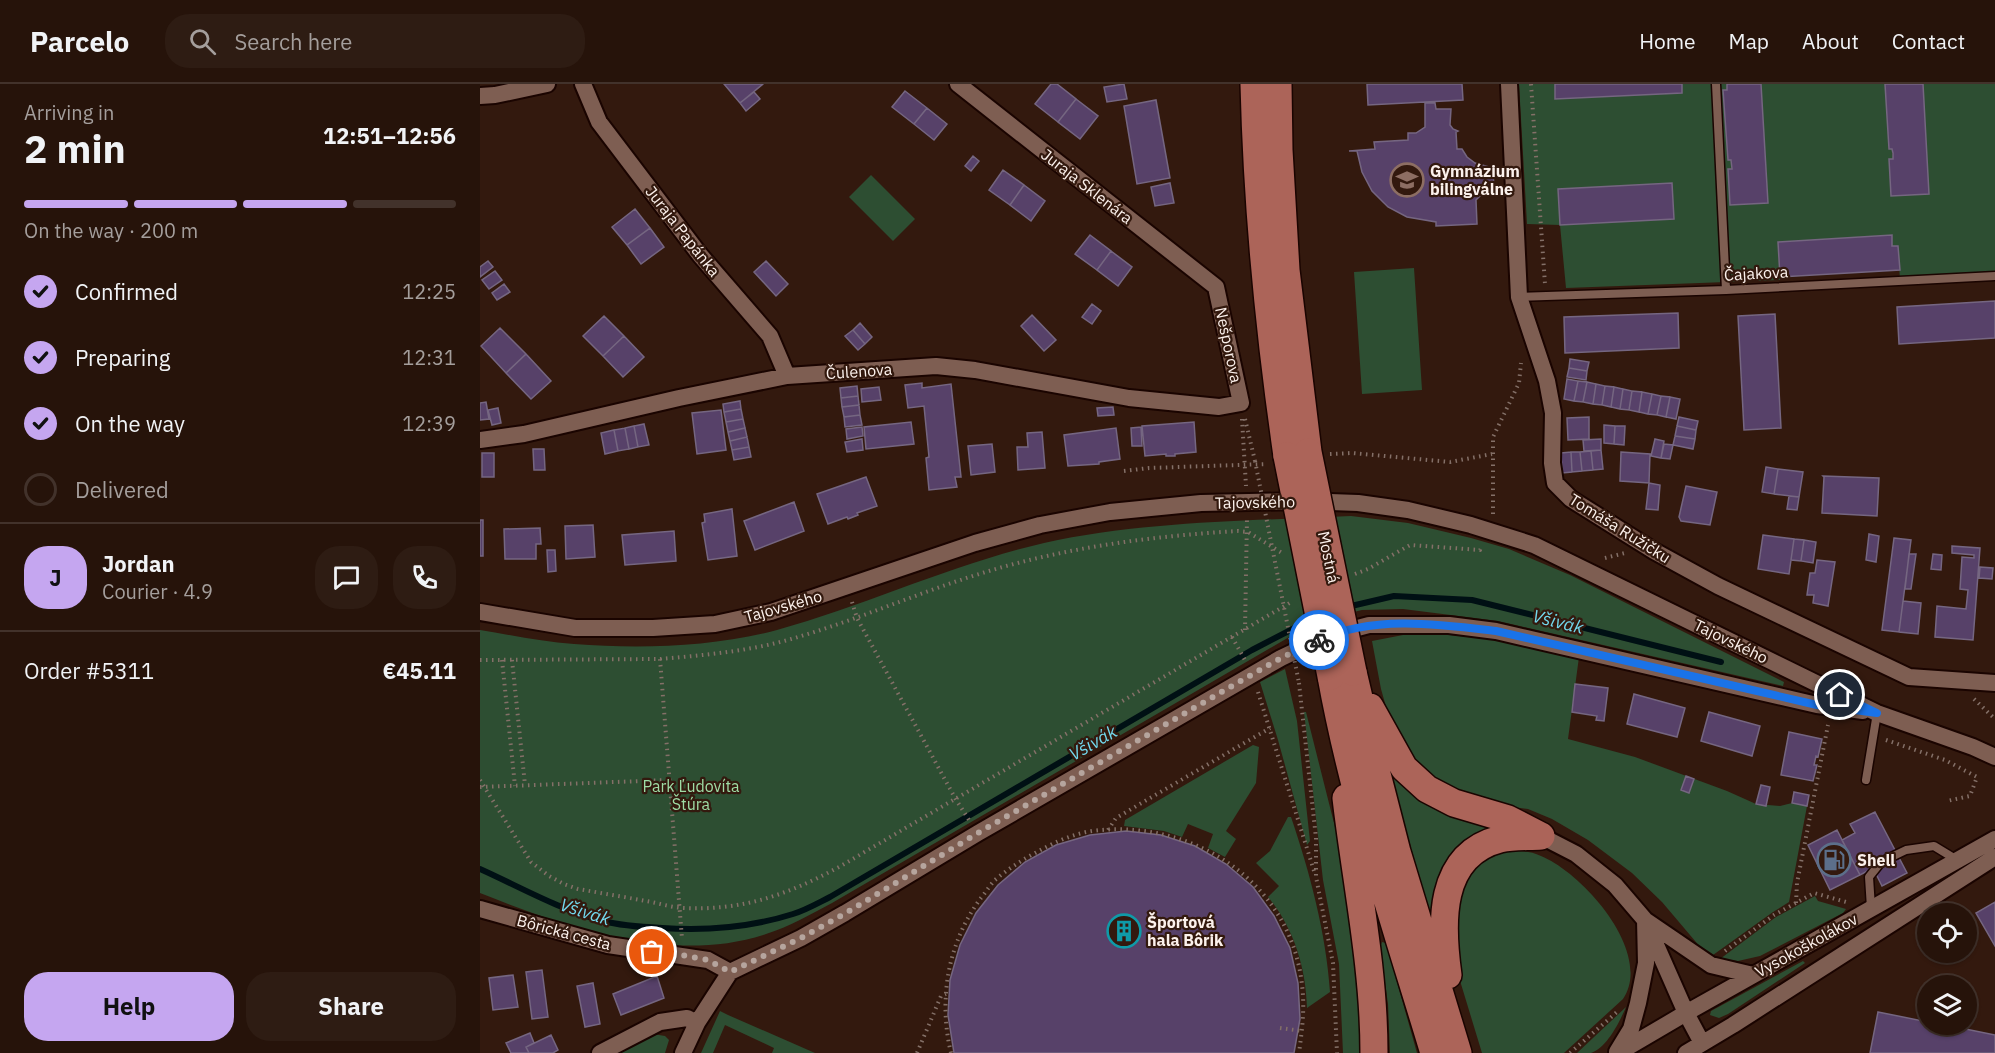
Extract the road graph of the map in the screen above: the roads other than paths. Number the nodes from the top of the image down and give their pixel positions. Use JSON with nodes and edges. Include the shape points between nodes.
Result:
{"nodes":[{"id":1,"x":547,"y":84,"type":"edge"},
{"id":2,"x":582,"y":84,"type":"edge"},
{"id":3,"x":958,"y":84,"type":"edge"},
{"id":4,"x":1254,"y":84,"type":"edge"},
{"id":5,"x":1278,"y":84,"type":"edge"},
{"id":6,"x":1509,"y":84,"type":"edge"},
{"id":7,"x":1716,"y":84,"type":"edge"},
{"id":8,"x":480,"y":96,"type":"edge"},
{"id":9,"x":1995,"y":276,"type":"edge"},
{"id":10,"x":1216,"y":287,"type":"joint"},
{"id":11,"x":1726,"y":290,"type":"junction"},
{"id":12,"x":1519,"y":297,"type":"junction"},
{"id":13,"x":787,"y":376,"type":"junction"},
{"id":14,"x":1241,"y":403,"type":"joint"},
{"id":15,"x":480,"y":440,"type":"edge"},
{"id":16,"x":1299,"y":456,"type":"junction"},
{"id":17,"x":480,"y":612,"type":"edge"},
{"id":18,"x":1344,"y":680,"type":"junction"},
{"id":19,"x":1995,"y":683,"type":"edge"},
{"id":20,"x":1877,"y":713,"type":"junction"},
{"id":21,"x":1973,"y":747,"type":"junction"},
{"id":22,"x":1995,"y":747,"type":"edge"},
{"id":23,"x":1995,"y":757,"type":"edge"},
{"id":24,"x":1866,"y":780,"type":"dead end"},
{"id":25,"x":1541,"y":836,"type":"junction"},
{"id":26,"x":1995,"y":839,"type":"edge"},
{"id":27,"x":1995,"y":857,"type":"edge"},
{"id":28,"x":1957,"y":860,"type":"junction"},
{"id":29,"x":480,"y":909,"type":"edge"},
{"id":30,"x":1871,"y":909,"type":"junction"},
{"id":31,"x":1645,"y":920,"type":"junction"},
{"id":32,"x":730,"y":972,"type":"junction"},
{"id":33,"x":1753,"y":975,"type":"junction"},
{"id":34,"x":1686,"y":1013,"type":"junction"},
{"id":35,"x":697,"y":1023,"type":"junction"},
{"id":36,"x":1702,"y":1043,"type":"junction"},
{"id":37,"x":600,"y":1053,"type":"edge"},
{"id":38,"x":683,"y":1053,"type":"edge"},
{"id":39,"x":1374,"y":1053,"type":"edge"},
{"id":40,"x":1434,"y":1053,"type":"edge"},
{"id":41,"x":1458,"y":1053,"type":"edge"},
{"id":42,"x":1617,"y":1053,"type":"edge"},
{"id":43,"x":1686,"y":1053,"type":"edge"}],
"edges":[{"from":1,"to":8,"type":"street"},
{"from":2,"to":13,"type":"street","name":"Juraja Papánka","via":[[599,122],[700,255],[770,336]]},
{"from":3,"to":10,"type":"street","name":"Juraja Sklenára"},
{"from":4,"to":16,"type":"main road","name":"Mostná","via":[[1264,273],[1273,360]]},
{"from":5,"to":16,"type":"main road","name":"Mostná"},
{"from":6,"to":12,"type":"street","name":"Tomáša Ružičku"},
{"from":7,"to":11,"type":"lane"},
{"from":9,"to":11,"type":"lane","name":"Čajakova"},
{"from":10,"to":14,"type":"street","name":"Nešporova"},
{"from":11,"to":12,"type":"lane","name":"Čajakova"},
{"from":12,"to":19,"type":"street","name":"Tomáša Ružičku","via":[[1547,381],[1553,413],[1555,483],[1571,499],[1709,581],[1909,677]]},
{"from":13,"to":14,"type":"street","name":"Čulenova","via":[[936,366],[1129,398],[1219,407]]},
{"from":13,"to":15,"type":"street","name":"Čulenova","via":[[524,434]]},
{"from":16,"to":18,"type":"main road","name":"Mostná","bridge":true},
{"from":17,"to":20,"type":"street","name":"Tajovského","via":[[575,628],[715,624],[771,612],[1040,525],[1110,512],[1201,503],[1358,503],[1408,510],[1534,545]]},
{"from":18,"to":25,"type":"main road","via":[[1404,768],[1426,789],[1454,803],[1508,819]]},
{"from":18,"to":39,"type":"main road","via":[[1351,844],[1368,953]]},
{"from":18,"to":40,"type":"main road","name":"Mostná","via":[[1376,859]]},
{"from":18,"to":41,"type":"main road","name":"Mostná","via":[[1376,770]]},
{"from":20,"to":21,"type":"street","name":"Tajovského"},
{"from":20,"to":24,"type":"lane"},
{"from":20,"to":32,"type":"street","via":[[1817,705],[1496,631],[1449,625],[1369,625],[1327,636],[1281,658],[846,913]]},
{"from":21,"to":22,"type":"street"},
{"from":21,"to":23,"type":"street","name":"Tajovského"},
{"from":25,"to":31,"type":"street","via":[[1576,854],[1616,885]]},
{"from":25,"to":41,"type":"main road","via":[[1500,839],[1478,848],[1452,878],[1444,905],[1443,940]]},
{"from":26,"to":28,"type":"street","name":"Vysokoškolákov"},
{"from":27,"to":36,"type":"street","name":"Vysokoškolákov"},
{"from":28,"to":30,"type":"street","name":"Vysokoškolákov"},
{"from":28,"to":30,"type":"lane","via":[[1934,846],[1906,850],[1881,862],[1869,877]]},
{"from":29,"to":32,"type":"street","name":"Bôrická cesta","via":[[608,945],[708,960]]},
{"from":30,"to":33,"type":"street","name":"Vysokoškolákov"},
{"from":31,"to":33,"type":"street","via":[[1711,965]]},
{"from":31,"to":34,"type":"street"},
{"from":31,"to":42,"type":"street","via":[[1646,963],[1638,1003],[1631,1029]]},
{"from":32,"to":35,"type":"street"},
{"from":33,"to":34,"type":"street","name":"Vysokoškolákov"},
{"from":34,"to":36,"type":"street"},
{"from":34,"to":42,"type":"street","name":"Vysokoškolákov"},
{"from":35,"to":37,"type":"street","via":[[687,1018],[660,1022]]},
{"from":35,"to":38,"type":"street"},
{"from":36,"to":43,"type":"street","name":"Vysokoškolákov"}]}
